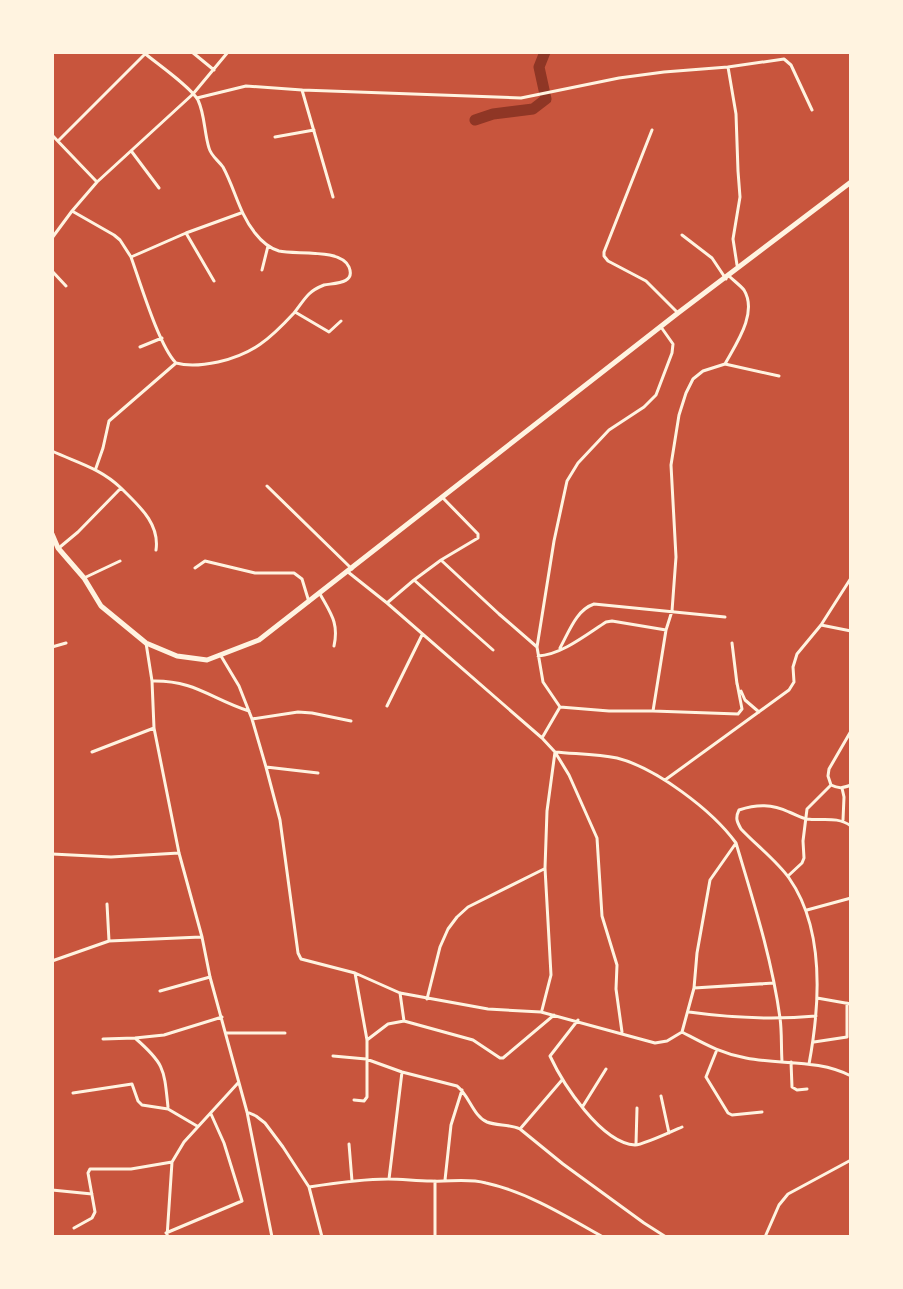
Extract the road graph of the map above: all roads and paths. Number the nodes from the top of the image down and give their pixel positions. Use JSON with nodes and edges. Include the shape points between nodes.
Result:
{"nodes":[{"id":1,"x":192,"y":52,"type":"edge"},
{"id":2,"x":228,"y":52,"type":"edge"},
{"id":3,"x":144,"y":53,"type":"edge"},
{"id":4,"x":728,"y":67,"type":"junction"},
{"id":5,"x":214,"y":70,"type":"junction"},
{"id":6,"x":302,"y":90,"type":"junction"},
{"id":7,"x":195,"y":96,"type":"junction"},
{"id":8,"x":812,"y":110,"type":"dead end"},
{"id":9,"x":314,"y":130,"type":"junction"},
{"id":10,"x":652,"y":130,"type":"dead end"},
{"id":11,"x":52,"y":135,"type":"edge"},
{"id":12,"x":275,"y":137,"type":"dead end"},
{"id":13,"x":58,"y":141,"type":"junction"},
{"id":14,"x":131,"y":151,"type":"junction"},
{"id":15,"x":97,"y":182,"type":"junction"},
{"id":16,"x":851,"y":183,"type":"edge"},
{"id":17,"x":159,"y":188,"type":"dead end"},
{"id":18,"x":333,"y":197,"type":"dead end"},
{"id":19,"x":72,"y":211,"type":"junction"},
{"id":20,"x":241,"y":213,"type":"junction"},
{"id":21,"x":186,"y":233,"type":"junction"},
{"id":22,"x":682,"y":235,"type":"dead end"},
{"id":23,"x":52,"y":238,"type":"edge"},
{"id":24,"x":268,"y":246,"type":"junction"},
{"id":25,"x":131,"y":257,"type":"junction"},
{"id":26,"x":738,"y":269,"type":"junction"},
{"id":27,"x":262,"y":270,"type":"dead end"},
{"id":28,"x":52,"y":271,"type":"edge"},
{"id":29,"x":728,"y":277,"type":"junction"},
{"id":30,"x":214,"y":281,"type":"dead end"},
{"id":31,"x":66,"y":286,"type":"dead end"},
{"id":32,"x":295,"y":312,"type":"junction"},
{"id":33,"x":678,"y":313,"type":"junction"},
{"id":34,"x":341,"y":321,"type":"dead end"},
{"id":35,"x":661,"y":327,"type":"junction"},
{"id":36,"x":162,"y":338,"type":"junction"},
{"id":37,"x":140,"y":347,"type":"dead end"},
{"id":38,"x":176,"y":363,"type":"junction"},
{"id":39,"x":725,"y":364,"type":"junction"},
{"id":40,"x":779,"y":376,"type":"dead end"},
{"id":41,"x":52,"y":451,"type":"edge"},
{"id":42,"x":96,"y":468,"type":"junction"},
{"id":43,"x":267,"y":486,"type":"dead end"},
{"id":44,"x":121,"y":488,"type":"junction"},
{"id":45,"x":442,"y":497,"type":"junction"},
{"id":46,"x":52,"y":534,"type":"edge"},
{"id":47,"x":58,"y":548,"type":"junction"},
{"id":48,"x":156,"y":550,"type":"dead end"},
{"id":49,"x":441,"y":560,"type":"junction"},
{"id":50,"x":120,"y":561,"type":"dead end"},
{"id":51,"x":195,"y":568,"type":"dead end"},
{"id":52,"x":350,"y":570,"type":"junction"},
{"id":53,"x":84,"y":578,"type":"junction"},
{"id":54,"x":851,"y":578,"type":"edge"},
{"id":55,"x":414,"y":580,"type":"junction"},
{"id":56,"x":319,"y":594,"type":"junction"},
{"id":57,"x":309,"y":602,"type":"junction"},
{"id":58,"x":387,"y":603,"type":"junction"},
{"id":59,"x":672,"y":611,"type":"junction"},
{"id":60,"x":725,"y":617,"type":"dead end"},
{"id":61,"x":821,"y":625,"type":"junction"},
{"id":62,"x":666,"y":630,"type":"junction"},
{"id":63,"x":851,"y":631,"type":"edge"},
{"id":64,"x":422,"y":635,"type":"junction"},
{"id":65,"x":66,"y":643,"type":"dead end"},
{"id":66,"x":146,"y":643,"type":"junction"},
{"id":67,"x":732,"y":643,"type":"dead end"},
{"id":68,"x":334,"y":646,"type":"dead end"},
{"id":69,"x":52,"y":647,"type":"edge"},
{"id":70,"x":537,"y":647,"type":"junction"},
{"id":71,"x":560,"y":648,"type":"junction"},
{"id":72,"x":493,"y":650,"type":"dead end"},
{"id":73,"x":221,"y":656,"type":"junction"},
{"id":74,"x":538,"y":656,"type":"junction"},
{"id":75,"x":152,"y":681,"type":"junction"},
{"id":76,"x":737,"y":683,"type":"junction"},
{"id":77,"x":387,"y":706,"type":"dead end"},
{"id":78,"x":560,"y":707,"type":"junction"},
{"id":79,"x":249,"y":711,"type":"junction"},
{"id":80,"x":653,"y":711,"type":"junction"},
{"id":81,"x":759,"y":712,"type":"junction"},
{"id":82,"x":252,"y":719,"type":"junction"},
{"id":83,"x":351,"y":721,"type":"dead end"},
{"id":84,"x":154,"y":728,"type":"junction"},
{"id":85,"x":851,"y":731,"type":"edge"},
{"id":86,"x":542,"y":738,"type":"junction"},
{"id":87,"x":92,"y":752,"type":"dead end"},
{"id":88,"x":555,"y":752,"type":"junction"},
{"id":89,"x":266,"y":767,"type":"junction"},
{"id":90,"x":318,"y":773,"type":"dead end"},
{"id":91,"x":665,"y":780,"type":"junction"},
{"id":92,"x":831,"y":785,"type":"junction"},
{"id":93,"x":851,"y":785,"type":"edge"},
{"id":94,"x":842,"y":788,"type":"junction"},
{"id":95,"x":805,"y":819,"type":"junction"},
{"id":96,"x":843,"y":820,"type":"junction"},
{"id":97,"x":851,"y":826,"type":"edge"},
{"id":98,"x":736,"y":843,"type":"junction"},
{"id":99,"x":179,"y":853,"type":"junction"},
{"id":100,"x":52,"y":854,"type":"edge"},
{"id":101,"x":545,"y":868,"type":"junction"},
{"id":102,"x":788,"y":876,"type":"junction"},
{"id":103,"x":851,"y":898,"type":"edge"},
{"id":104,"x":107,"y":904,"type":"dead end"},
{"id":105,"x":807,"y":910,"type":"junction"},
{"id":106,"x":202,"y":937,"type":"junction"},
{"id":107,"x":109,"y":941,"type":"junction"},
{"id":108,"x":52,"y":961,"type":"edge"},
{"id":109,"x":355,"y":973,"type":"junction"},
{"id":110,"x":210,"y":977,"type":"junction"},
{"id":111,"x":774,"y":983,"type":"junction"},
{"id":112,"x":694,"y":988,"type":"junction"},
{"id":113,"x":160,"y":991,"type":"dead end"},
{"id":114,"x":400,"y":993,"type":"junction"},
{"id":115,"x":817,"y":998,"type":"junction"},
{"id":116,"x":427,"y":999,"type":"junction"},
{"id":117,"x":849,"y":1004,"type":"edge"},
{"id":118,"x":541,"y":1012,"type":"junction"},
{"id":119,"x":689,"y":1012,"type":"junction"},
{"id":120,"x":554,"y":1015,"type":"junction"},
{"id":121,"x":816,"y":1016,"type":"junction"},
{"id":122,"x":222,"y":1017,"type":"junction"},
{"id":123,"x":780,"y":1019,"type":"junction"},
{"id":124,"x":578,"y":1020,"type":"junction"},
{"id":125,"x":404,"y":1021,"type":"junction"},
{"id":126,"x":682,"y":1032,"type":"junction"},
{"id":127,"x":226,"y":1033,"type":"junction"},
{"id":128,"x":285,"y":1033,"type":"dead end"},
{"id":129,"x":622,"y":1033,"type":"junction"},
{"id":130,"x":135,"y":1038,"type":"junction"},
{"id":131,"x":103,"y":1039,"type":"dead end"},
{"id":132,"x":367,"y":1040,"type":"junction"},
{"id":133,"x":813,"y":1042,"type":"junction"},
{"id":134,"x":717,"y":1051,"type":"junction"},
{"id":135,"x":333,"y":1056,"type":"dead end"},
{"id":136,"x":366,"y":1059,"type":"junction"},
{"id":137,"x":782,"y":1061,"type":"junction"},
{"id":138,"x":791,"y":1062,"type":"junction"},
{"id":139,"x":809,"y":1064,"type":"junction"},
{"id":140,"x":851,"y":1068,"type":"edge"},
{"id":141,"x":606,"y":1069,"type":"dead end"},
{"id":142,"x":402,"y":1072,"type":"junction"},
{"id":143,"x":846,"y":1073,"type":"junction"},
{"id":144,"x":851,"y":1076,"type":"edge"},
{"id":145,"x":563,"y":1079,"type":"junction"},
{"id":146,"x":238,"y":1083,"type":"junction"},
{"id":147,"x":807,"y":1089,"type":"dead end"},
{"id":148,"x":462,"y":1090,"type":"junction"},
{"id":149,"x":73,"y":1093,"type":"dead end"},
{"id":150,"x":661,"y":1096,"type":"dead end"},
{"id":151,"x":354,"y":1100,"type":"dead end"},
{"id":152,"x":583,"y":1106,"type":"junction"},
{"id":153,"x":637,"y":1108,"type":"dead end"},
{"id":154,"x":168,"y":1109,"type":"junction"},
{"id":155,"x":247,"y":1112,"type":"junction"},
{"id":156,"x":762,"y":1112,"type":"dead end"},
{"id":157,"x":211,"y":1114,"type":"junction"},
{"id":158,"x":198,"y":1126,"type":"junction"},
{"id":159,"x":682,"y":1127,"type":"dead end"},
{"id":160,"x":520,"y":1129,"type":"junction"},
{"id":161,"x":669,"y":1133,"type":"junction"},
{"id":162,"x":349,"y":1144,"type":"dead end"},
{"id":163,"x":636,"y":1145,"type":"junction"},
{"id":164,"x":851,"y":1160,"type":"edge"},
{"id":165,"x":172,"y":1162,"type":"junction"},
{"id":166,"x":389,"y":1179,"type":"junction"},
{"id":167,"x":445,"y":1180,"type":"junction"},
{"id":168,"x":352,"y":1181,"type":"junction"},
{"id":169,"x":435,"y":1181,"type":"junction"},
{"id":170,"x":309,"y":1187,"type":"junction"},
{"id":171,"x":52,"y":1190,"type":"edge"},
{"id":172,"x":92,"y":1194,"type":"junction"},
{"id":173,"x":74,"y":1228,"type":"dead end"},
{"id":174,"x":167,"y":1235,"type":"edge"},
{"id":175,"x":272,"y":1237,"type":"edge"},
{"id":176,"x":322,"y":1237,"type":"edge"},
{"id":177,"x":435,"y":1237,"type":"edge"},
{"id":178,"x":603,"y":1237,"type":"edge"},
{"id":179,"x":666,"y":1237,"type":"edge"},
{"id":180,"x":765,"y":1237,"type":"edge"}],
"edges":[{"from":1,"to":5,"type":"street"},
{"from":2,"to":5,"type":"street"},
{"from":3,"to":7,"type":"street"},
{"from":3,"to":13,"type":"street"},
{"from":4,"to":6,"type":"street","via":[[619,78],[521,98]]},
{"from":4,"to":8,"type":"street","via":[[788,61]]},
{"from":4,"to":26,"type":"street","via":[[740,188],[733,239]]},
{"from":5,"to":7,"type":"street"},
{"from":6,"to":7,"type":"street","via":[[246,86]]},
{"from":6,"to":9,"type":"street"},
{"from":7,"to":14,"type":"street"},
{"from":7,"to":20,"type":"street","via":[[210,152],[223,168]]},
{"from":9,"to":12,"type":"street"},
{"from":9,"to":18,"type":"street"},
{"from":10,"to":33,"type":"street","via":[[604,256],[646,281]]},
{"from":11,"to":13,"type":"street"},
{"from":13,"to":15,"type":"street"},
{"from":14,"to":15,"type":"street"},
{"from":14,"to":17,"type":"street"},
{"from":15,"to":19,"type":"street"},
{"from":16,"to":26,"type":"highway"},
{"from":19,"to":23,"type":"street"},
{"from":19,"to":25,"type":"street","via":[[114,235]]},
{"from":20,"to":21,"type":"street"},
{"from":20,"to":24,"type":"street"},
{"from":21,"to":25,"type":"street"},
{"from":21,"to":30,"type":"street"},
{"from":22,"to":29,"type":"street"},
{"from":24,"to":27,"type":"street"},
{"from":24,"to":32,"type":"street","via":[[289,253],[313,252],[349,266],[345,281],[315,289]]},
{"from":25,"to":36,"type":"street"},
{"from":26,"to":29,"type":"highway"},
{"from":28,"to":31,"type":"street"},
{"from":29,"to":33,"type":"highway"},
{"from":29,"to":39,"type":"street","via":[[743,289],[748,314]]},
{"from":32,"to":34,"type":"street","via":[[329,332]]},
{"from":32,"to":38,"type":"street","via":[[248,353],[196,365]]},
{"from":33,"to":35,"type":"highway"},
{"from":35,"to":45,"type":"highway"},
{"from":35,"to":70,"type":"street","via":[[673,344],[656,395],[602,436],[567,481]]},
{"from":36,"to":37,"type":"street"},
{"from":36,"to":38,"type":"street"},
{"from":38,"to":42,"type":"street","via":[[109,421]]},
{"from":39,"to":40,"type":"street"},
{"from":39,"to":59,"type":"street","via":[[693,379],[679,415],[671,465],[676,557]]},
{"from":41,"to":42,"type":"street"},
{"from":42,"to":44,"type":"street"},
{"from":43,"to":52,"type":"street"},
{"from":44,"to":47,"type":"street"},
{"from":44,"to":48,"type":"street","via":[[151,522]]},
{"from":45,"to":49,"type":"street","via":[[478,534]]},
{"from":45,"to":52,"type":"highway"},
{"from":46,"to":47,"type":"highway"},
{"from":47,"to":53,"type":"highway"},
{"from":49,"to":55,"type":"street"},
{"from":49,"to":70,"type":"street"},
{"from":50,"to":53,"type":"street"},
{"from":51,"to":57,"type":"street","via":[[205,561],[255,573],[294,573],[302,579]]},
{"from":52,"to":56,"type":"highway"},
{"from":52,"to":58,"type":"street"},
{"from":53,"to":66,"type":"highway","via":[[101,606]]},
{"from":54,"to":61,"type":"street"},
{"from":55,"to":58,"type":"street"},
{"from":55,"to":72,"type":"street"},
{"from":56,"to":57,"type":"highway"},
{"from":56,"to":68,"type":"street","via":[[337,629]]},
{"from":57,"to":73,"type":"highway","via":[[259,640]]},
{"from":58,"to":64,"type":"street"},
{"from":59,"to":60,"type":"street"},
{"from":59,"to":62,"type":"street"},
{"from":59,"to":71,"type":"street","via":[[588,605]]},
{"from":61,"to":63,"type":"street"},
{"from":61,"to":81,"type":"street","via":[[797,654],[793,686]]},
{"from":62,"to":71,"type":"street","via":[[606,622]]},
{"from":62,"to":80,"type":"street"},
{"from":64,"to":77,"type":"street"},
{"from":64,"to":86,"type":"street"},
{"from":65,"to":69,"type":"street"},
{"from":66,"to":73,"type":"highway","via":[[196,660]]},
{"from":66,"to":75,"type":"street"},
{"from":67,"to":76,"type":"street"},
{"from":70,"to":74,"type":"street"},
{"from":71,"to":74,"type":"street"},
{"from":73,"to":79,"type":"street"},
{"from":74,"to":78,"type":"street","via":[[543,682]]},
{"from":75,"to":79,"type":"street","via":[[183,683]]},
{"from":75,"to":84,"type":"street"},
{"from":76,"to":80,"type":"street","via":[[742,709],[738,714]]},
{"from":76,"to":81,"type":"street"},
{"from":78,"to":80,"type":"street"},
{"from":78,"to":86,"type":"street"},
{"from":79,"to":82,"type":"street"},
{"from":81,"to":91,"type":"street"},
{"from":82,"to":83,"type":"street","via":[[298,712]]},
{"from":82,"to":89,"type":"street"},
{"from":84,"to":87,"type":"street"},
{"from":84,"to":99,"type":"street"},
{"from":85,"to":92,"type":"street","via":[[829,769]]},
{"from":86,"to":88,"type":"street"},
{"from":88,"to":91,"type":"street","via":[[615,758]]},
{"from":88,"to":101,"type":"street"},
{"from":88,"to":129,"type":"street","via":[[597,838],[602,916],[617,961]]},
{"from":89,"to":90,"type":"street"},
{"from":89,"to":109,"type":"street","via":[[280,820],[299,957]]},
{"from":91,"to":98,"type":"street","via":[[723,825]]},
{"from":92,"to":94,"type":"street"},
{"from":92,"to":95,"type":"street","via":[[810,804]]},
{"from":93,"to":94,"type":"street"},
{"from":94,"to":96,"type":"street"},
{"from":95,"to":96,"type":"street"},
{"from":95,"to":102,"type":"street","via":[[802,863]]},
{"from":95,"to":102,"type":"street","via":[[766,805],[744,808],[736,815],[741,829]]},
{"from":96,"to":97,"type":"street"},
{"from":98,"to":111,"type":"street"},
{"from":98,"to":112,"type":"street","via":[[710,880]]},
{"from":99,"to":100,"type":"street"},
{"from":99,"to":106,"type":"street"},
{"from":101,"to":116,"type":"street","via":[[457,917],[440,947]]},
{"from":101,"to":118,"type":"street","via":[[551,975]]},
{"from":102,"to":105,"type":"street"},
{"from":103,"to":105,"type":"street"},
{"from":104,"to":107,"type":"street"},
{"from":105,"to":115,"type":"street"},
{"from":106,"to":107,"type":"street"},
{"from":106,"to":110,"type":"street"},
{"from":107,"to":108,"type":"street"},
{"from":109,"to":114,"type":"street"},
{"from":109,"to":132,"type":"street"},
{"from":110,"to":113,"type":"street"},
{"from":110,"to":122,"type":"street"},
{"from":111,"to":112,"type":"street"},
{"from":111,"to":123,"type":"street"},
{"from":112,"to":119,"type":"street"},
{"from":114,"to":116,"type":"street"},
{"from":114,"to":125,"type":"street"},
{"from":115,"to":117,"type":"street"},
{"from":115,"to":121,"type":"street"},
{"from":116,"to":118,"type":"street"},
{"from":117,"to":133,"type":"street","via":[[847,1037]]},
{"from":118,"to":120,"type":"street"},
{"from":119,"to":123,"type":"street"},
{"from":119,"to":126,"type":"street"},
{"from":120,"to":124,"type":"street"},
{"from":120,"to":125,"type":"street","via":[[503,1058],[473,1040]]},
{"from":121,"to":123,"type":"street"},
{"from":121,"to":133,"type":"street"},
{"from":122,"to":127,"type":"street"},
{"from":122,"to":130,"type":"street"},
{"from":123,"to":137,"type":"street"},
{"from":124,"to":129,"type":"street"},
{"from":124,"to":145,"type":"street","via":[[550,1054]]},
{"from":125,"to":132,"type":"street","via":[[388,1024]]},
{"from":126,"to":129,"type":"street","via":[[655,1043]]},
{"from":126,"to":134,"type":"street"},
{"from":127,"to":128,"type":"street"},
{"from":127,"to":146,"type":"street"},
{"from":130,"to":131,"type":"street"},
{"from":130,"to":154,"type":"street","via":[[159,1061]]},
{"from":132,"to":136,"type":"street"},
{"from":133,"to":139,"type":"street"},
{"from":134,"to":137,"type":"street"},
{"from":134,"to":156,"type":"street","via":[[706,1077],[725,1111]]},
{"from":135,"to":136,"type":"street"},
{"from":136,"to":142,"type":"street"},
{"from":136,"to":151,"type":"street","via":[[367,1099]]},
{"from":137,"to":138,"type":"street"},
{"from":138,"to":139,"type":"street"},
{"from":138,"to":147,"type":"street","via":[[792,1087]]},
{"from":139,"to":143,"type":"street"},
{"from":140,"to":143,"type":"street"},
{"from":141,"to":152,"type":"street"},
{"from":142,"to":148,"type":"street"},
{"from":142,"to":166,"type":"street"},
{"from":143,"to":144,"type":"street"},
{"from":145,"to":152,"type":"street"},
{"from":145,"to":160,"type":"street"},
{"from":146,"to":155,"type":"street"},
{"from":146,"to":157,"type":"street"},
{"from":148,"to":160,"type":"street","via":[[484,1120]]},
{"from":148,"to":167,"type":"street","via":[[451,1125]]},
{"from":149,"to":154,"type":"street","via":[[130,1083],[142,1105]]},
{"from":150,"to":161,"type":"street"},
{"from":152,"to":163,"type":"street","via":[[611,1135]]},
{"from":153,"to":163,"type":"street"},
{"from":154,"to":158,"type":"street"},
{"from":155,"to":170,"type":"street","via":[[265,1123]]},
{"from":155,"to":175,"type":"street"},
{"from":157,"to":158,"type":"street"},
{"from":157,"to":174,"type":"street","via":[[242,1201]]},
{"from":158,"to":165,"type":"street"},
{"from":159,"to":161,"type":"street"},
{"from":160,"to":179,"type":"street"},
{"from":161,"to":163,"type":"street"},
{"from":162,"to":168,"type":"street"},
{"from":164,"to":180,"type":"street","via":[[788,1194]]},
{"from":165,"to":172,"type":"street","via":[[91,1168]]},
{"from":165,"to":174,"type":"street"},
{"from":166,"to":168,"type":"street"},
{"from":166,"to":169,"type":"street"},
{"from":167,"to":169,"type":"street"},
{"from":167,"to":178,"type":"street","via":[[507,1188]]},
{"from":168,"to":170,"type":"street"},
{"from":169,"to":177,"type":"street"},
{"from":170,"to":176,"type":"street"},
{"from":171,"to":172,"type":"street"},
{"from":172,"to":173,"type":"street","via":[[94,1215]]}]}
